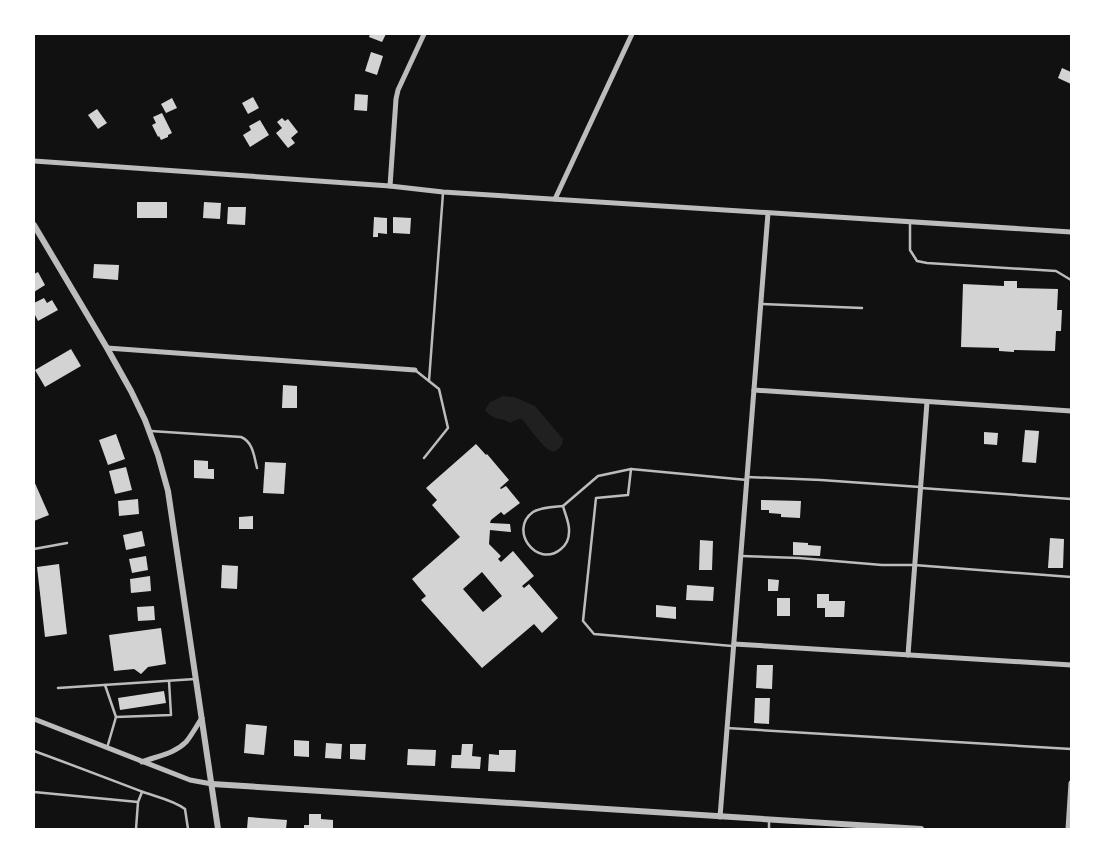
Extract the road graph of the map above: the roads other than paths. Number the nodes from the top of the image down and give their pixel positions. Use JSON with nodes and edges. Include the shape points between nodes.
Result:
{"nodes":[{"id":1,"x":424,"y":34,"type":"edge"},
{"id":2,"x":632,"y":34,"type":"edge"},
{"id":3,"x":34,"y":161,"type":"edge"},
{"id":4,"x":390,"y":186,"type":"junction"},
{"id":5,"x":443,"y":192,"type":"junction"},
{"id":6,"x":555,"y":199,"type":"junction"},
{"id":7,"x":768,"y":213,"type":"junction"},
{"id":8,"x":910,"y":222,"type":"junction"},
{"id":9,"x":34,"y":226,"type":"edge"},
{"id":10,"x":1071,"y":232,"type":"edge"},
{"id":11,"x":1071,"y":280,"type":"edge"},
{"id":12,"x":761,"y":304,"type":"junction"},
{"id":13,"x":862,"y":308,"type":"dead end"},
{"id":14,"x":107,"y":348,"type":"junction"},
{"id":15,"x":415,"y":370,"type":"joint"},
{"id":16,"x":429,"y":381,"type":"junction"},
{"id":17,"x":754,"y":390,"type":"junction"},
{"id":18,"x":927,"y":402,"type":"junction"},
{"id":19,"x":1071,"y":411,"type":"edge"},
{"id":20,"x":149,"y":431,"type":"junction"},
{"id":21,"x":424,"y":458,"type":"dead end"},
{"id":22,"x":257,"y":468,"type":"dead end"},
{"id":23,"x":631,"y":469,"type":"junction"},
{"id":24,"x":747,"y":478,"type":"junction"},
{"id":25,"x":920,"y":488,"type":"junction"},
{"id":26,"x":1071,"y":500,"type":"edge"},
{"id":27,"x":563,"y":506,"type":"junction"},
{"id":28,"x":67,"y":543,"type":"dead end"},
{"id":29,"x":34,"y":549,"type":"edge"},
{"id":30,"x":741,"y":556,"type":"junction"},
{"id":31,"x":914,"y":565,"type":"junction"},
{"id":32,"x":1071,"y":577,"type":"edge"},
{"id":33,"x":734,"y":645,"type":"junction"},
{"id":34,"x":908,"y":655,"type":"junction"},
{"id":35,"x":1071,"y":665,"type":"edge"},
{"id":36,"x":197,"y":679,"type":"junction"},
{"id":37,"x":169,"y":681,"type":"junction"},
{"id":38,"x":105,"y":685,"type":"junction"},
{"id":39,"x":58,"y":688,"type":"dead end"},
{"id":40,"x":116,"y":717,"type":"junction"},
{"id":41,"x":202,"y":717,"type":"junction"},
{"id":42,"x":34,"y":720,"type":"edge"},
{"id":43,"x":727,"y":728,"type":"junction"},
{"id":44,"x":107,"y":748,"type":"junction"},
{"id":45,"x":1071,"y":749,"type":"edge"},
{"id":46,"x":34,"y":751,"type":"edge"},
{"id":47,"x":142,"y":762,"type":"junction"},
{"id":48,"x":1071,"y":783,"type":"edge"},
{"id":49,"x":212,"y":784,"type":"junction"},
{"id":50,"x":34,"y":792,"type":"edge"},
{"id":51,"x":142,"y":792,"type":"junction"},
{"id":52,"x":138,"y":802,"type":"junction"},
{"id":53,"x":720,"y":817,"type":"junction"},
{"id":54,"x":769,"y":820,"type":"junction"},
{"id":55,"x":136,"y":829,"type":"edge"},
{"id":56,"x":188,"y":829,"type":"edge"},
{"id":57,"x":218,"y":829,"type":"edge"},
{"id":58,"x":769,"y":829,"type":"edge"},
{"id":59,"x":921,"y":829,"type":"edge"},
{"id":60,"x":1068,"y":829,"type":"edge"}],
"edges":[{"from":1,"to":4,"type":"street","via":[[398,90]]},
{"from":2,"to":6,"type":"street"},
{"from":3,"to":4,"type":"street"},
{"from":4,"to":5,"type":"street"},
{"from":5,"to":6,"type":"street"},
{"from":5,"to":16,"type":"lane"},
{"from":6,"to":7,"type":"street"},
{"from":7,"to":8,"type":"street"},
{"from":7,"to":12,"type":"street"},
{"from":8,"to":10,"type":"street"},
{"from":8,"to":11,"type":"lane","via":[[910,250],[916,262],[1056,271]]},
{"from":9,"to":14,"type":"street"},
{"from":12,"to":13,"type":"lane"},
{"from":12,"to":17,"type":"street"},
{"from":14,"to":15,"type":"street"},
{"from":14,"to":20,"type":"street","via":[[132,391]]},
{"from":15,"to":16,"type":"lane"},
{"from":16,"to":21,"type":"lane","via":[[439,388],[448,428]]},
{"from":17,"to":18,"type":"street"},
{"from":17,"to":24,"type":"street"},
{"from":18,"to":19,"type":"street"},
{"from":18,"to":25,"type":"street"},
{"from":20,"to":22,"type":"lane","via":[[241,437],[251,446]]},
{"from":20,"to":36,"type":"street","via":[[168,492]]},
{"from":23,"to":24,"type":"lane"},
{"from":23,"to":27,"type":"lane","via":[[598,476]]},
{"from":23,"to":33,"type":"lane","via":[[628,495],[596,498],[583,621],[594,634]]},
{"from":24,"to":25,"type":"lane","via":[[830,480]]},
{"from":24,"to":30,"type":"street"},
{"from":25,"to":26,"type":"lane"},
{"from":25,"to":31,"type":"street"},
{"from":27,"to":27,"type":"lane","via":[[539,510],[527,518],[524,539],[534,551],[542,554],[557,552],[568,540]]},
{"from":28,"to":29,"type":"lane"},
{"from":30,"to":31,"type":"lane"},
{"from":30,"to":33,"type":"street"},
{"from":31,"to":32,"type":"lane"},
{"from":31,"to":34,"type":"street"},
{"from":33,"to":34,"type":"street"},
{"from":33,"to":43,"type":"street"},
{"from":34,"to":35,"type":"street"},
{"from":36,"to":37,"type":"lane"},
{"from":36,"to":41,"type":"street"},
{"from":37,"to":38,"type":"lane"},
{"from":37,"to":40,"type":"lane","via":[[171,715]]},
{"from":38,"to":39,"type":"lane"},
{"from":38,"to":40,"type":"lane"},
{"from":40,"to":44,"type":"lane"},
{"from":41,"to":47,"type":"street","via":[[187,741],[177,749]]},
{"from":41,"to":49,"type":"street"},
{"from":42,"to":44,"type":"street"},
{"from":43,"to":45,"type":"lane"},
{"from":43,"to":53,"type":"street"},
{"from":44,"to":47,"type":"street"},
{"from":46,"to":51,"type":"lane"},
{"from":47,"to":49,"type":"street","via":[[190,780]]},
{"from":48,"to":60,"type":"street"},
{"from":49,"to":53,"type":"street"},
{"from":49,"to":57,"type":"street"},
{"from":50,"to":52,"type":"lane"},
{"from":51,"to":52,"type":"lane"},
{"from":51,"to":56,"type":"lane","via":[[178,804],[185,810]]},
{"from":52,"to":55,"type":"lane"},
{"from":53,"to":54,"type":"street"},
{"from":54,"to":58,"type":"lane"},
{"from":54,"to":59,"type":"street"}]}
